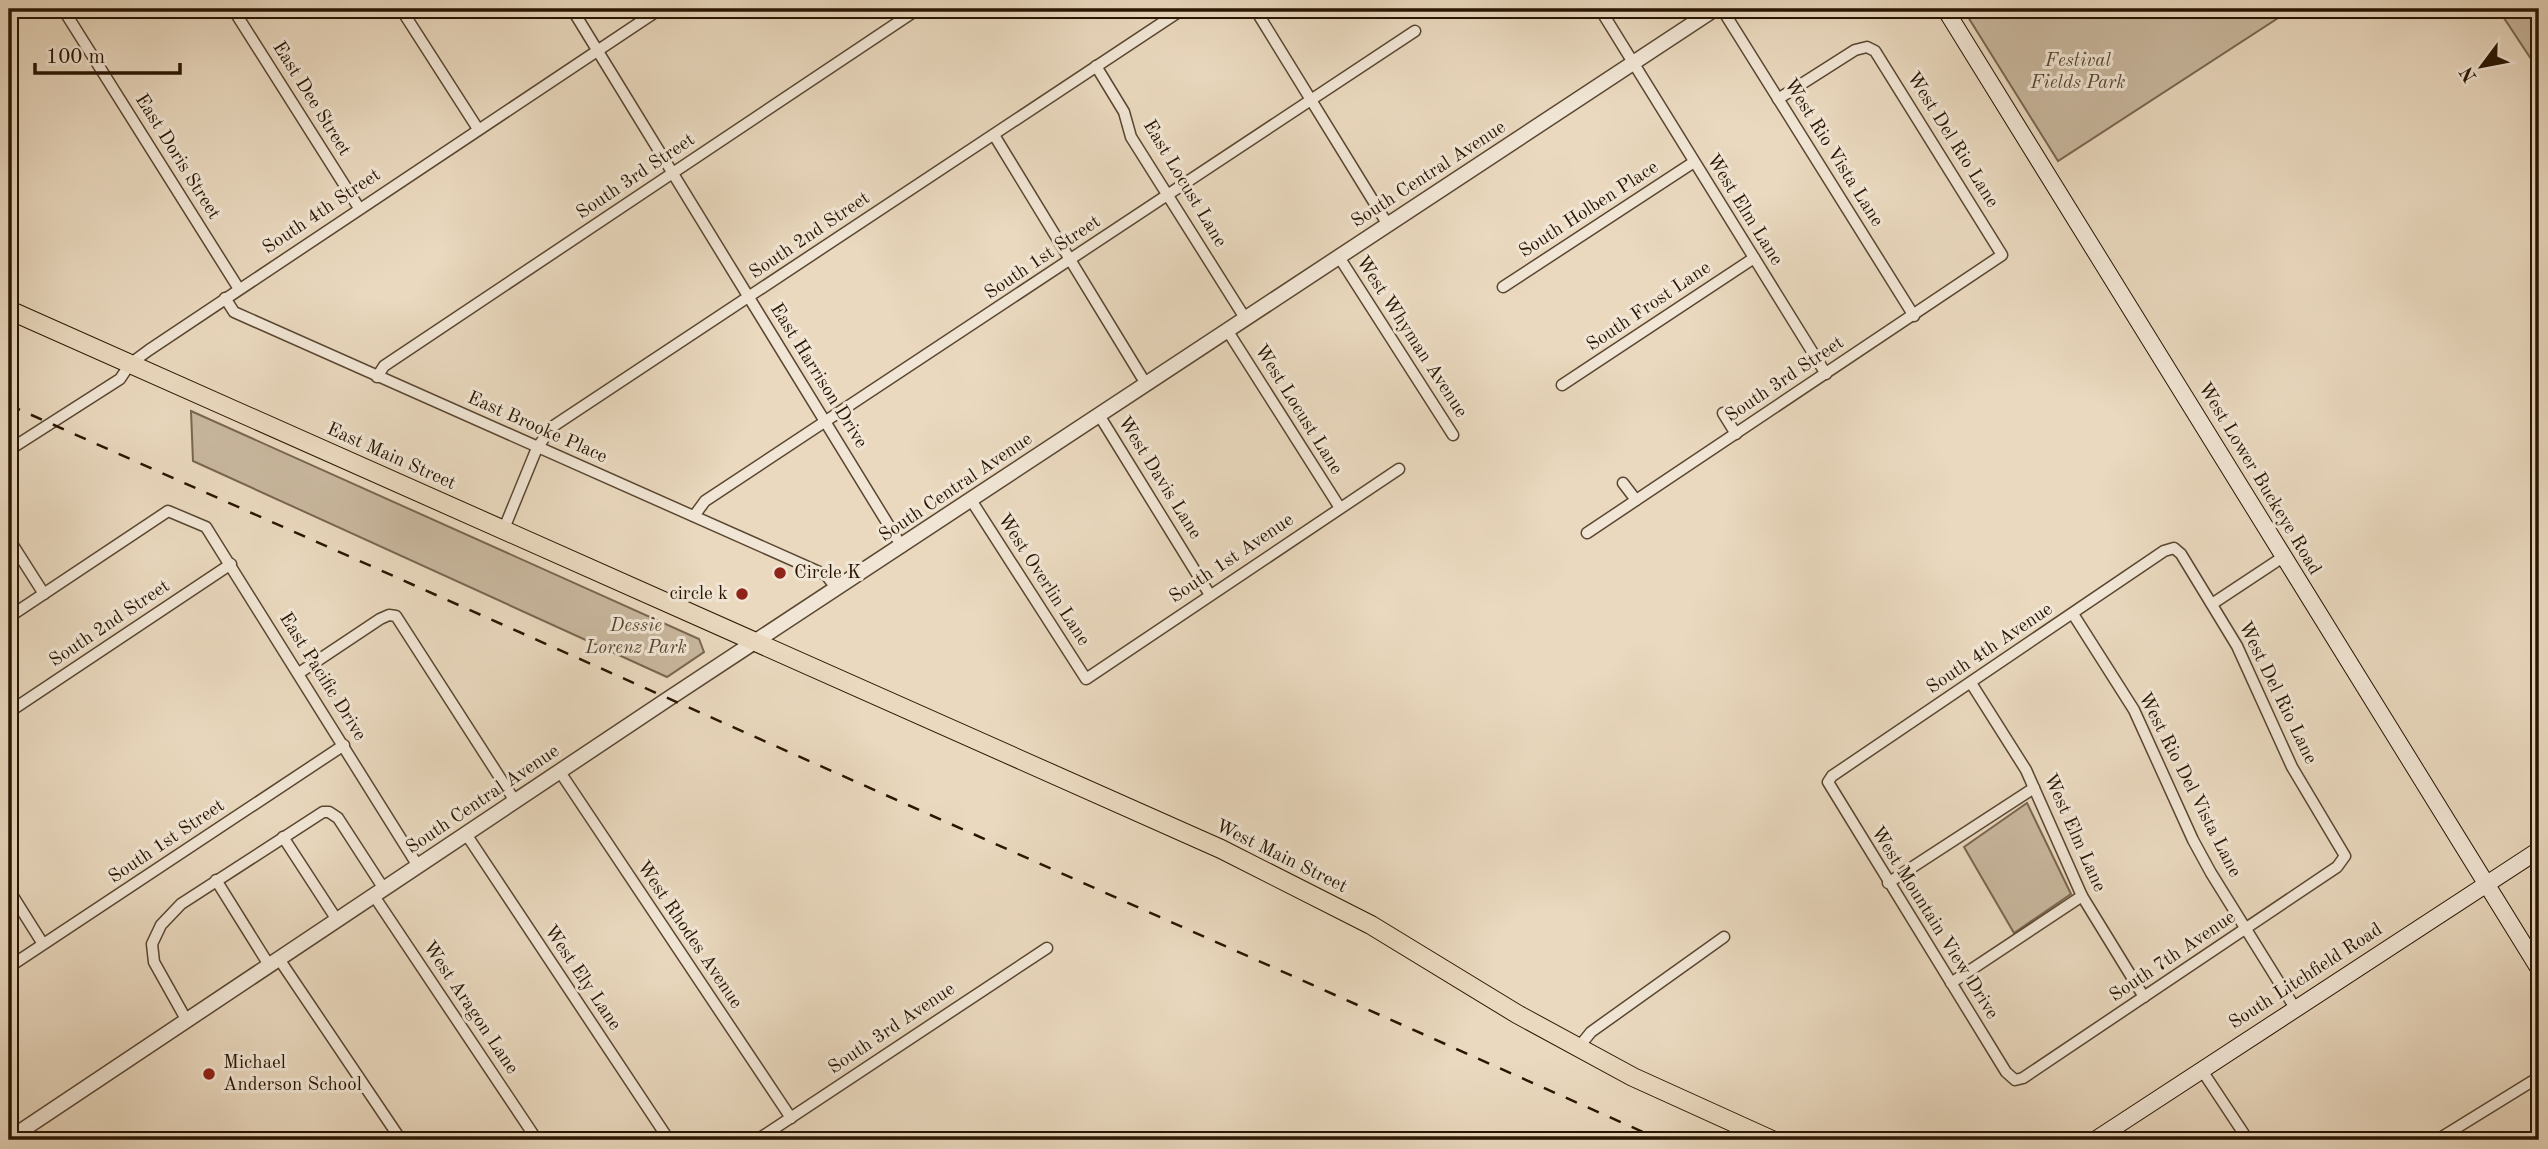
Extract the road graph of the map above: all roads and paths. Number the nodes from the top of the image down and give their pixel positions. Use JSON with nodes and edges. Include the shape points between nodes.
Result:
{"nodes":[{"id":1,"x":63,"y":9,"type":"edge"},
{"id":2,"x":233,"y":9,"type":"edge"},
{"id":3,"x":401,"y":9,"type":"edge"},
{"id":4,"x":572,"y":9,"type":"edge"},
{"id":5,"x":660,"y":9,"type":"edge"},
{"id":6,"x":918,"y":9,"type":"edge"},
{"id":7,"x":1183,"y":9,"type":"edge"},
{"id":8,"x":1255,"y":9,"type":"edge"},
{"id":9,"x":1600,"y":9,"type":"edge"},
{"id":10,"x":1715,"y":9,"type":"edge"},
{"id":11,"x":1722,"y":9,"type":"edge"},
{"id":12,"x":1945,"y":9,"type":"edge"},
{"id":13,"x":1415,"y":32,"type":"dead end"},
{"id":14,"x":598,"y":50,"type":"junction"},
{"id":15,"x":1632,"y":65,"type":"junction"},
{"id":16,"x":1096,"y":66,"type":"junction"},
{"id":17,"x":1311,"y":99,"type":"junction"},
{"id":18,"x":1778,"y":99,"type":"junction"},
{"id":19,"x":478,"y":129,"type":"junction"},
{"id":20,"x":994,"y":135,"type":"junction"},
{"id":21,"x":1694,"y":162,"type":"junction"},
{"id":22,"x":674,"y":173,"type":"junction"},
{"id":23,"x":1167,"y":195,"type":"junction"},
{"id":24,"x":359,"y":208,"type":"junction"},
{"id":25,"x":1388,"y":225,"type":"junction"},
{"id":26,"x":2002,"y":255,"type":"joint"},
{"id":27,"x":1339,"y":257,"type":"junction"},
{"id":28,"x":1754,"y":258,"type":"junction"},
{"id":29,"x":1073,"y":259,"type":"junction"},
{"id":30,"x":1503,"y":288,"type":"dead end"},
{"id":31,"x":239,"y":289,"type":"junction"},
{"id":32,"x":225,"y":298,"type":"junction"},
{"id":33,"x":749,"y":298,"type":"junction"},
{"id":34,"x":9,"y":310,"type":"edge"},
{"id":35,"x":1914,"y":316,"type":"junction"},
{"id":36,"x":1245,"y":318,"type":"junction"},
{"id":37,"x":1227,"y":330,"type":"junction"},
{"id":38,"x":130,"y":364,"type":"junction"},
{"id":39,"x":1826,"y":374,"type":"junction"},
{"id":40,"x":377,"y":377,"type":"junction"},
{"id":41,"x":1146,"y":384,"type":"junction"},
{"id":42,"x":1562,"y":385,"type":"dead end"},
{"id":43,"x":1723,"y":413,"type":"dead end"},
{"id":44,"x":1099,"y":415,"type":"junction"},
{"id":45,"x":826,"y":423,"type":"junction"},
{"id":46,"x":1736,"y":434,"type":"junction"},
{"id":47,"x":1453,"y":435,"type":"dead end"},
{"id":48,"x":537,"y":448,"type":"junction"},
{"id":49,"x":9,"y":450,"type":"edge"},
{"id":50,"x":1399,"y":469,"type":"dead end"},
{"id":51,"x":1623,"y":483,"type":"dead end"},
{"id":52,"x":971,"y":500,"type":"junction"},
{"id":53,"x":1636,"y":500,"type":"junction"},
{"id":54,"x":1340,"y":508,"type":"junction"},
{"id":55,"x":694,"y":516,"type":"junction"},
{"id":56,"x":503,"y":531,"type":"junction"},
{"id":57,"x":1587,"y":533,"type":"dead end"},
{"id":58,"x":9,"y":538,"type":"edge"},
{"id":59,"x":902,"y":547,"type":"junction"},
{"id":60,"x":2174,"y":548,"type":"joint"},
{"id":61,"x":2283,"y":557,"type":"junction"},
{"id":62,"x":231,"y":564,"type":"junction"},
{"id":63,"x":837,"y":589,"type":"junction"},
{"id":64,"x":44,"y":594,"type":"junction"},
{"id":65,"x":1210,"y":595,"type":"junction"},
{"id":66,"x":2212,"y":604,"type":"junction"},
{"id":67,"x":2073,"y":614,"type":"junction"},
{"id":68,"x":9,"y":617,"type":"edge"},
{"id":69,"x":756,"y":642,"type":"junction"},
{"id":70,"x":299,"y":673,"type":"junction"},
{"id":71,"x":1086,"y":679,"type":"joint"},
{"id":72,"x":1971,"y":683,"type":"junction"},
{"id":73,"x":9,"y":712,"type":"edge"},
{"id":74,"x":344,"y":745,"type":"junction"},
{"id":75,"x":560,"y":772,"type":"junction"},
{"id":76,"x":1828,"y":782,"type":"joint"},
{"id":77,"x":2034,"y":788,"type":"junction"},
{"id":78,"x":515,"y":801,"type":"junction"},
{"id":79,"x":466,"y":834,"type":"junction"},
{"id":80,"x":283,"y":837,"type":"junction"},
{"id":81,"x":2539,"y":850,"type":"edge"},
{"id":82,"x":2345,"y":856,"type":"joint"},
{"id":83,"x":418,"y":866,"type":"junction"},
{"id":84,"x":216,"y":880,"type":"junction"},
{"id":85,"x":1888,"y":883,"type":"junction"},
{"id":86,"x":2486,"y":885,"type":"junction"},
{"id":87,"x":9,"y":890,"type":"edge"},
{"id":88,"x":379,"y":892,"type":"junction"},
{"id":89,"x":2082,"y":896,"type":"junction"},
{"id":90,"x":337,"y":920,"type":"junction"},
{"id":91,"x":2246,"y":929,"type":"junction"},
{"id":92,"x":1724,"y":937,"type":"dead end"},
{"id":93,"x":43,"y":944,"type":"junction"},
{"id":94,"x":1047,"y":948,"type":"dead end"},
{"id":95,"x":274,"y":962,"type":"junction"},
{"id":96,"x":9,"y":967,"type":"edge"},
{"id":97,"x":2539,"y":969,"type":"edge"},
{"id":98,"x":1951,"y":984,"type":"junction"},
{"id":99,"x":2144,"y":997,"type":"junction"},
{"id":100,"x":2295,"y":1008,"type":"junction"},
{"id":101,"x":187,"y":1021,"type":"junction"},
{"id":102,"x":1578,"y":1048,"type":"junction"},
{"id":103,"x":2201,"y":1069,"type":"junction"},
{"id":104,"x":2539,"y":1077,"type":"edge"},
{"id":105,"x":2015,"y":1080,"type":"joint"},
{"id":106,"x":790,"y":1118,"type":"junction"},
{"id":107,"x":9,"y":1139,"type":"edge"},
{"id":108,"x":401,"y":1140,"type":"edge"},
{"id":109,"x":537,"y":1140,"type":"edge"},
{"id":110,"x":669,"y":1140,"type":"edge"},
{"id":111,"x":757,"y":1140,"type":"edge"},
{"id":112,"x":1772,"y":1140,"type":"edge"},
{"id":113,"x":2095,"y":1140,"type":"edge"},
{"id":114,"x":2248,"y":1140,"type":"edge"},
{"id":115,"x":2437,"y":1140,"type":"edge"}],
"edges":[{"from":1,"to":31,"type":"street","name":"East Doris Street"},
{"from":2,"to":24,"type":"street","name":"East Dee Street"},
{"from":3,"to":19,"type":"street"},
{"from":4,"to":14,"type":"street","name":"East Harrison Drive"},
{"from":5,"to":14,"type":"street","name":"South 4th Street"},
{"from":6,"to":22,"type":"street","name":"South 3rd Street"},
{"from":7,"to":16,"type":"street","name":"South 2nd Street"},
{"from":8,"to":17,"type":"street"},
{"from":9,"to":15,"type":"street","name":"West Elm Lane"},
{"from":10,"to":15,"type":"street","name":"South Central Avenue"},
{"from":11,"to":18,"type":"street","name":"West Rio Vista Lane"},
{"from":12,"to":61,"type":"main road","name":"West Lower Buckeye Road"},
{"from":13,"to":17,"type":"street","name":"South 1st Street"},
{"from":14,"to":19,"type":"street","name":"South 4th Street"},
{"from":14,"to":22,"type":"street","name":"East Harrison Drive"},
{"from":15,"to":21,"type":"street","name":"West Elm Lane"},
{"from":15,"to":25,"type":"street","name":"South Central Avenue"},
{"from":16,"to":20,"type":"street","name":"South 2nd Street"},
{"from":16,"to":23,"type":"street","name":"East Locust Lane","via":[[1124,113],[1131,137]]},
{"from":17,"to":23,"type":"street","name":"South 1st Street"},
{"from":17,"to":25,"type":"street"},
{"from":18,"to":26,"type":"street","name":"West Del Rio Lane","via":[[1855,50],[1867,47],[1875,51]]},
{"from":18,"to":35,"type":"street","name":"West Rio Vista Lane"},
{"from":19,"to":24,"type":"street","name":"South 4th Street"},
{"from":20,"to":29,"type":"street"},
{"from":20,"to":33,"type":"street","name":"South 2nd Street"},
{"from":21,"to":28,"type":"street","name":"West Elm Lane"},
{"from":21,"to":30,"type":"street","name":"South Holben Place"},
{"from":22,"to":33,"type":"street","name":"East Harrison Drive"},
{"from":22,"to":40,"type":"street","name":"South 3rd Street","via":[[384,366]]},
{"from":23,"to":29,"type":"street","name":"South 1st Street"},
{"from":23,"to":36,"type":"street","name":"East Locust Lane"},
{"from":24,"to":31,"type":"street","name":"South 4th Street"},
{"from":25,"to":27,"type":"street","name":"South Central Avenue"},
{"from":26,"to":35,"type":"street","name":"South 3rd Street"},
{"from":27,"to":36,"type":"street","name":"South Central Avenue"},
{"from":27,"to":47,"type":"street","name":"West Whyman Avenue"},
{"from":28,"to":39,"type":"street","name":"West Elm Lane"},
{"from":28,"to":42,"type":"street","name":"South Frost Lane"},
{"from":29,"to":41,"type":"street"},
{"from":29,"to":45,"type":"street","name":"South 1st Street"},
{"from":31,"to":32,"type":"street","name":"South 4th Street"},
{"from":32,"to":38,"type":"street","name":"South 4th Street"},
{"from":32,"to":40,"type":"street","name":"East Brooke Place","via":[[233,312]]},
{"from":33,"to":45,"type":"street","name":"East Harrison Drive"},
{"from":33,"to":48,"type":"street","name":"South 2nd Street","via":[[552,428]]},
{"from":34,"to":38,"type":"main road","name":"East Main Street"},
{"from":35,"to":39,"type":"street","name":"South 3rd Street"},
{"from":36,"to":37,"type":"street","name":"South Central Avenue"},
{"from":37,"to":41,"type":"street","name":"South Central Avenue"},
{"from":37,"to":54,"type":"street","name":"West Locust Lane"},
{"from":38,"to":49,"type":"street","name":"South 4th Street","via":[[120,379]]},
{"from":38,"to":56,"type":"main road","name":"East Main Street"},
{"from":39,"to":46,"type":"street","name":"South 3rd Street"},
{"from":40,"to":48,"type":"street","name":"East Brooke Place"},
{"from":41,"to":44,"type":"street","name":"South Central Avenue"},
{"from":43,"to":46,"type":"street"},
{"from":44,"to":52,"type":"street","name":"South Central Avenue"},
{"from":44,"to":65,"type":"street","name":"West Davis Lane"},
{"from":45,"to":55,"type":"street","name":"South 1st Street","via":[[705,501]]},
{"from":45,"to":59,"type":"street","name":"East Harrison Drive"},
{"from":46,"to":53,"type":"street","name":"South 3rd Street"},
{"from":48,"to":55,"type":"street","name":"East Brooke Place"},
{"from":48,"to":56,"type":"street","name":"South 2nd Street"},
{"from":50,"to":54,"type":"street","name":"South 1st Avenue"},
{"from":51,"to":53,"type":"street"},
{"from":52,"to":59,"type":"street","name":"South Central Avenue"},
{"from":52,"to":71,"type":"street","name":"West Overlin Lane"},
{"from":53,"to":57,"type":"street","name":"South 3rd Street"},
{"from":54,"to":65,"type":"street","name":"South 1st Avenue"},
{"from":55,"to":63,"type":"street","name":"East Brooke Place","via":[[826,575]]},
{"from":56,"to":69,"type":"main road","name":"East Main Street"},
{"from":58,"to":64,"type":"street"},
{"from":59,"to":63,"type":"street","name":"South Central Avenue"},
{"from":60,"to":66,"type":"street","name":"West Del Rio Lane"},
{"from":60,"to":67,"type":"street","name":"South 4th Avenue"},
{"from":61,"to":66,"type":"street"},
{"from":61,"to":86,"type":"main road","name":"West Lower Buckeye Road"},
{"from":62,"to":64,"type":"street","name":"East Pacific Drive","via":[[212,532],[186,516],[167,511]]},
{"from":62,"to":70,"type":"street","name":"East Pacific Drive"},
{"from":62,"to":73,"type":"street","name":"South 2nd Street"},
{"from":63,"to":69,"type":"street","name":"South Central Avenue"},
{"from":64,"to":68,"type":"street"},
{"from":65,"to":71,"type":"street","name":"South 1st Avenue"},
{"from":66,"to":82,"type":"street","name":"West Del Rio Lane","via":[[2237,646],[2292,767]]},
{"from":67,"to":72,"type":"street","name":"South 4th Avenue"},
{"from":67,"to":91,"type":"street","name":"West Rio Del Vista Lane","via":[[2134,710],[2193,840]]},
{"from":69,"to":75,"type":"street","name":"South Central Avenue"},
{"from":69,"to":102,"type":"main road","name":"West Main Street","via":[[1295,885]]},
{"from":70,"to":74,"type":"street","name":"East Pacific Drive"},
{"from":70,"to":78,"type":"street","via":[[389,614],[402,622]]},
{"from":72,"to":76,"type":"street","name":"South 4th Avenue"},
{"from":72,"to":77,"type":"street","name":"West Elm Lane"},
{"from":74,"to":83,"type":"street","name":"East Pacific Drive"},
{"from":74,"to":93,"type":"street","name":"South 1st Street"},
{"from":75,"to":78,"type":"street","name":"South Central Avenue"},
{"from":75,"to":106,"type":"street","name":"West Rhodes Avenue"},
{"from":76,"to":85,"type":"street","name":"West Mountain View Drive"},
{"from":77,"to":85,"type":"street"},
{"from":77,"to":89,"type":"street","name":"West Elm Lane"},
{"from":78,"to":79,"type":"street","name":"South Central Avenue"},
{"from":79,"to":83,"type":"street","name":"South Central Avenue"},
{"from":79,"to":110,"type":"street","name":"West Ely Lane"},
{"from":80,"to":84,"type":"street"},
{"from":80,"to":88,"type":"street","name":"West Aragon Lane","via":[[317,814],[334,814]]},
{"from":80,"to":90,"type":"street"},
{"from":81,"to":86,"type":"main road","name":"South Litchfield Road"},
{"from":82,"to":91,"type":"street","name":"South 7th Avenue","via":[[2337,867]]},
{"from":83,"to":88,"type":"street","name":"South Central Avenue"},
{"from":84,"to":95,"type":"street"},
{"from":84,"to":101,"type":"street","via":[[175,909],[152,944],[158,971]]},
{"from":85,"to":98,"type":"street","name":"West Mountain View Drive"},
{"from":86,"to":97,"type":"main road","name":"West Lower Buckeye Road"},
{"from":86,"to":100,"type":"main road","name":"South Litchfield Road"},
{"from":87,"to":93,"type":"street"},
{"from":88,"to":90,"type":"street","name":"South Central Avenue"},
{"from":88,"to":109,"type":"street","name":"West Aragon Lane"},
{"from":89,"to":98,"type":"street"},
{"from":89,"to":99,"type":"street","name":"West Elm Lane"},
{"from":90,"to":95,"type":"street","name":"South Central Avenue"},
{"from":91,"to":99,"type":"street","name":"South 7th Avenue"},
{"from":91,"to":100,"type":"street","name":"West Rio Del Vista Lane"},
{"from":92,"to":102,"type":"street","via":[[1591,1032]]},
{"from":93,"to":96,"type":"street","name":"South 1st Street"},
{"from":94,"to":106,"type":"street","name":"South 3rd Avenue"},
{"from":95,"to":101,"type":"street","name":"South Central Avenue"},
{"from":95,"to":108,"type":"street"},
{"from":98,"to":105,"type":"street","name":"West Mountain View Drive"},
{"from":99,"to":105,"type":"street","name":"South 7th Avenue"},
{"from":100,"to":103,"type":"main road","name":"South Litchfield Road"},
{"from":101,"to":107,"type":"street","name":"South Central Avenue"},
{"from":102,"to":112,"type":"main road","name":"West Main Street"},
{"from":103,"to":113,"type":"main road","name":"South Litchfield Road"},
{"from":103,"to":114,"type":"street"},
{"from":104,"to":115,"type":"street"},
{"from":106,"to":111,"type":"street","name":"South 3rd Avenue"}]}
